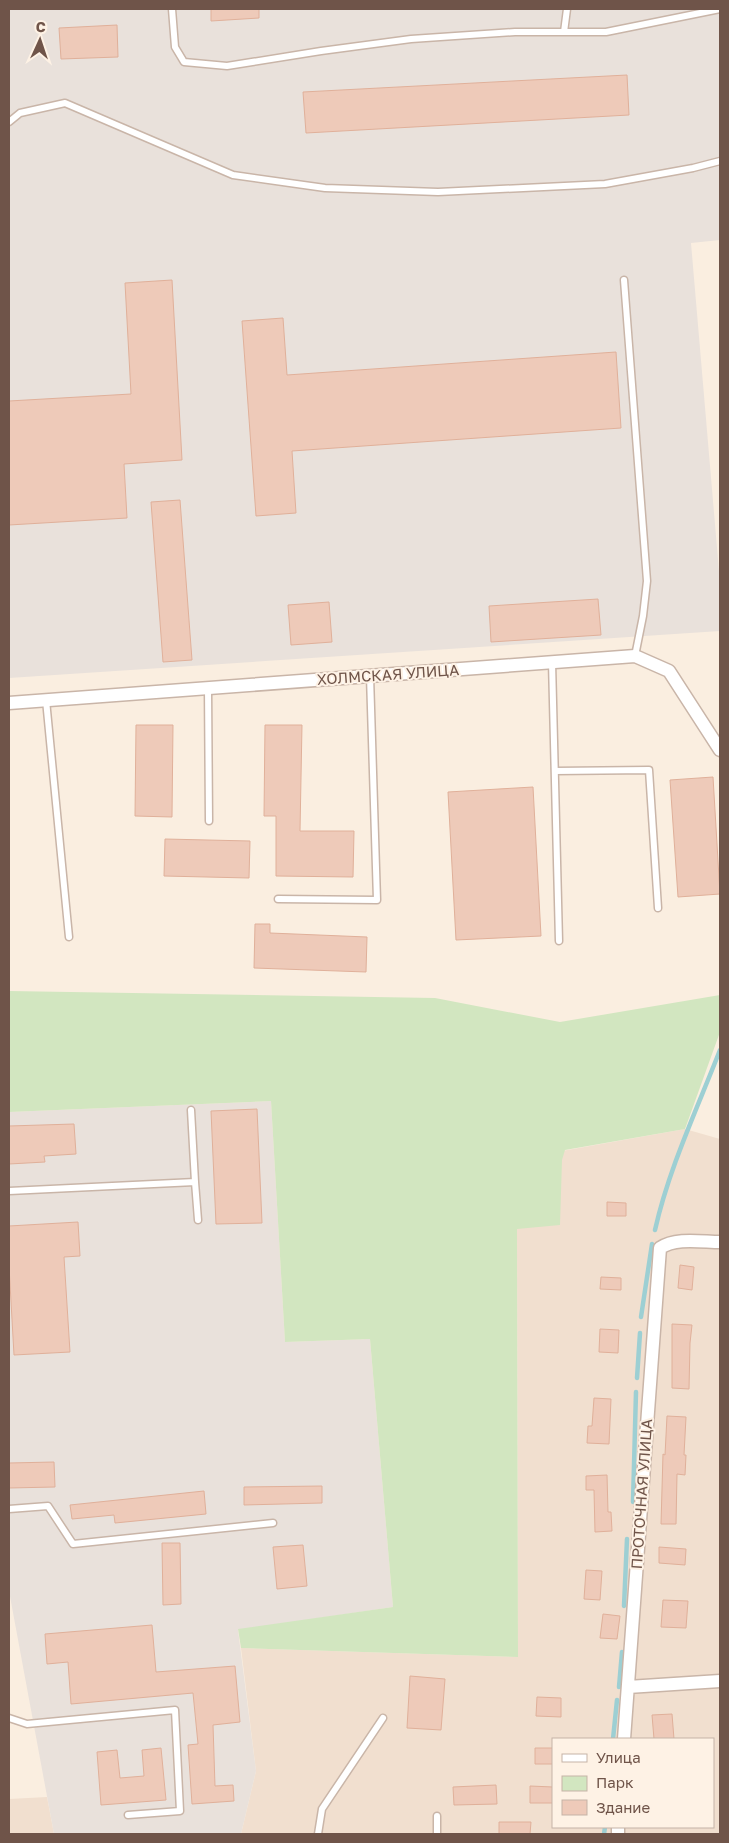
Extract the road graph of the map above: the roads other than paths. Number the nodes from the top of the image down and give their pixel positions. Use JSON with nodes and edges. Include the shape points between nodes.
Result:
{"nodes":[{"id":1,"x":172,"y":9,"type":"edge"},
{"id":2,"x":567,"y":9,"type":"edge"},
{"id":3,"x":720,"y":9,"type":"edge"},
{"id":4,"x":564,"y":32,"type":"junction"},
{"id":5,"x":9,"y":122,"type":"edge"},
{"id":6,"x":720,"y":161,"type":"edge"},
{"id":7,"x":624,"y":280,"type":"dead end"},
{"id":8,"x":635,"y":656,"type":"junction"},
{"id":9,"x":552,"y":662,"type":"junction"},
{"id":10,"x":370,"y":676,"type":"junction"},
{"id":11,"x":208,"y":688,"type":"junction"},
{"id":12,"x":46,"y":700,"type":"junction"},
{"id":13,"x":9,"y":703,"type":"edge"},
{"id":14,"x":720,"y":750,"type":"edge"},
{"id":15,"x":555,"y":771,"type":"junction"},
{"id":16,"x":209,"y":821,"type":"dead end"},
{"id":17,"x":278,"y":899,"type":"dead end"},
{"id":18,"x":658,"y":908,"type":"dead end"},
{"id":19,"x":69,"y":937,"type":"dead end"},
{"id":20,"x":559,"y":941,"type":"dead end"},
{"id":21,"x":191,"y":1110,"type":"dead end"},
{"id":22,"x":196,"y":1182,"type":"junction"},
{"id":23,"x":9,"y":1190,"type":"edge"},
{"id":24,"x":198,"y":1220,"type":"dead end"},
{"id":25,"x":720,"y":1242,"type":"edge"},
{"id":26,"x":9,"y":1509,"type":"edge"},
{"id":27,"x":273,"y":1523,"type":"dead end"},
{"id":28,"x":720,"y":1681,"type":"edge"},
{"id":29,"x":628,"y":1687,"type":"junction"},
{"id":30,"x":9,"y":1718,"type":"edge"},
{"id":31,"x":383,"y":1718,"type":"dead end"},
{"id":32,"x":624,"y":1738,"type":"edge"},
{"id":33,"x":128,"y":1815,"type":"dead end"},
{"id":34,"x":437,"y":1816,"type":"dead end"},
{"id":35,"x":318,"y":1834,"type":"edge"},
{"id":36,"x":437,"y":1834,"type":"edge"}],
"edges":[{"from":1,"to":4,"type":"lane","via":[[175,47],[184,62],[227,66],[411,39]]},
{"from":2,"to":4,"type":"lane"},
{"from":3,"to":4,"type":"lane","via":[[606,32]]},
{"from":5,"to":6,"type":"lane","via":[[20,112],[65,103],[233,175],[325,188],[438,192],[605,184]]},
{"from":7,"to":8,"type":"lane","via":[[648,581]]},
{"from":8,"to":9,"type":"street","name":"ХОЛМСКАЯ УЛИЦА"},
{"from":8,"to":14,"type":"street","name":"ХОЛМСКАЯ УЛИЦА","via":[[669,671]]},
{"from":9,"to":10,"type":"street","name":"ХОЛМСКАЯ УЛИЦА"},
{"from":9,"to":15,"type":"lane"},
{"from":10,"to":11,"type":"street","name":"ХОЛМСКАЯ УЛИЦА"},
{"from":10,"to":17,"type":"lane","via":[[377,900]]},
{"from":11,"to":12,"type":"street","name":"ХОЛМСКАЯ УЛИЦА"},
{"from":11,"to":16,"type":"lane"},
{"from":12,"to":13,"type":"street","name":"ХОЛМСКАЯ УЛИЦА"},
{"from":12,"to":19,"type":"lane"},
{"from":15,"to":18,"type":"lane","via":[[649,770]]},
{"from":15,"to":20,"type":"lane"},
{"from":21,"to":22,"type":"lane"},
{"from":22,"to":23,"type":"lane"},
{"from":22,"to":24,"type":"lane"},
{"from":25,"to":29,"type":"street","name":"ПРОТОЧНАЯ УЛИЦА","via":[[682,1242],[660,1248]]},
{"from":26,"to":27,"type":"lane","via":[[48,1506],[73,1544]]},
{"from":28,"to":29,"type":"street"},
{"from":29,"to":32,"type":"street","name":"ПРОТОЧНАЯ УЛИЦА"},
{"from":30,"to":33,"type":"lane","via":[[27,1724],[175,1710],[180,1811]]},
{"from":31,"to":35,"type":"lane","via":[[322,1810]]},
{"from":34,"to":36,"type":"lane"}]}
